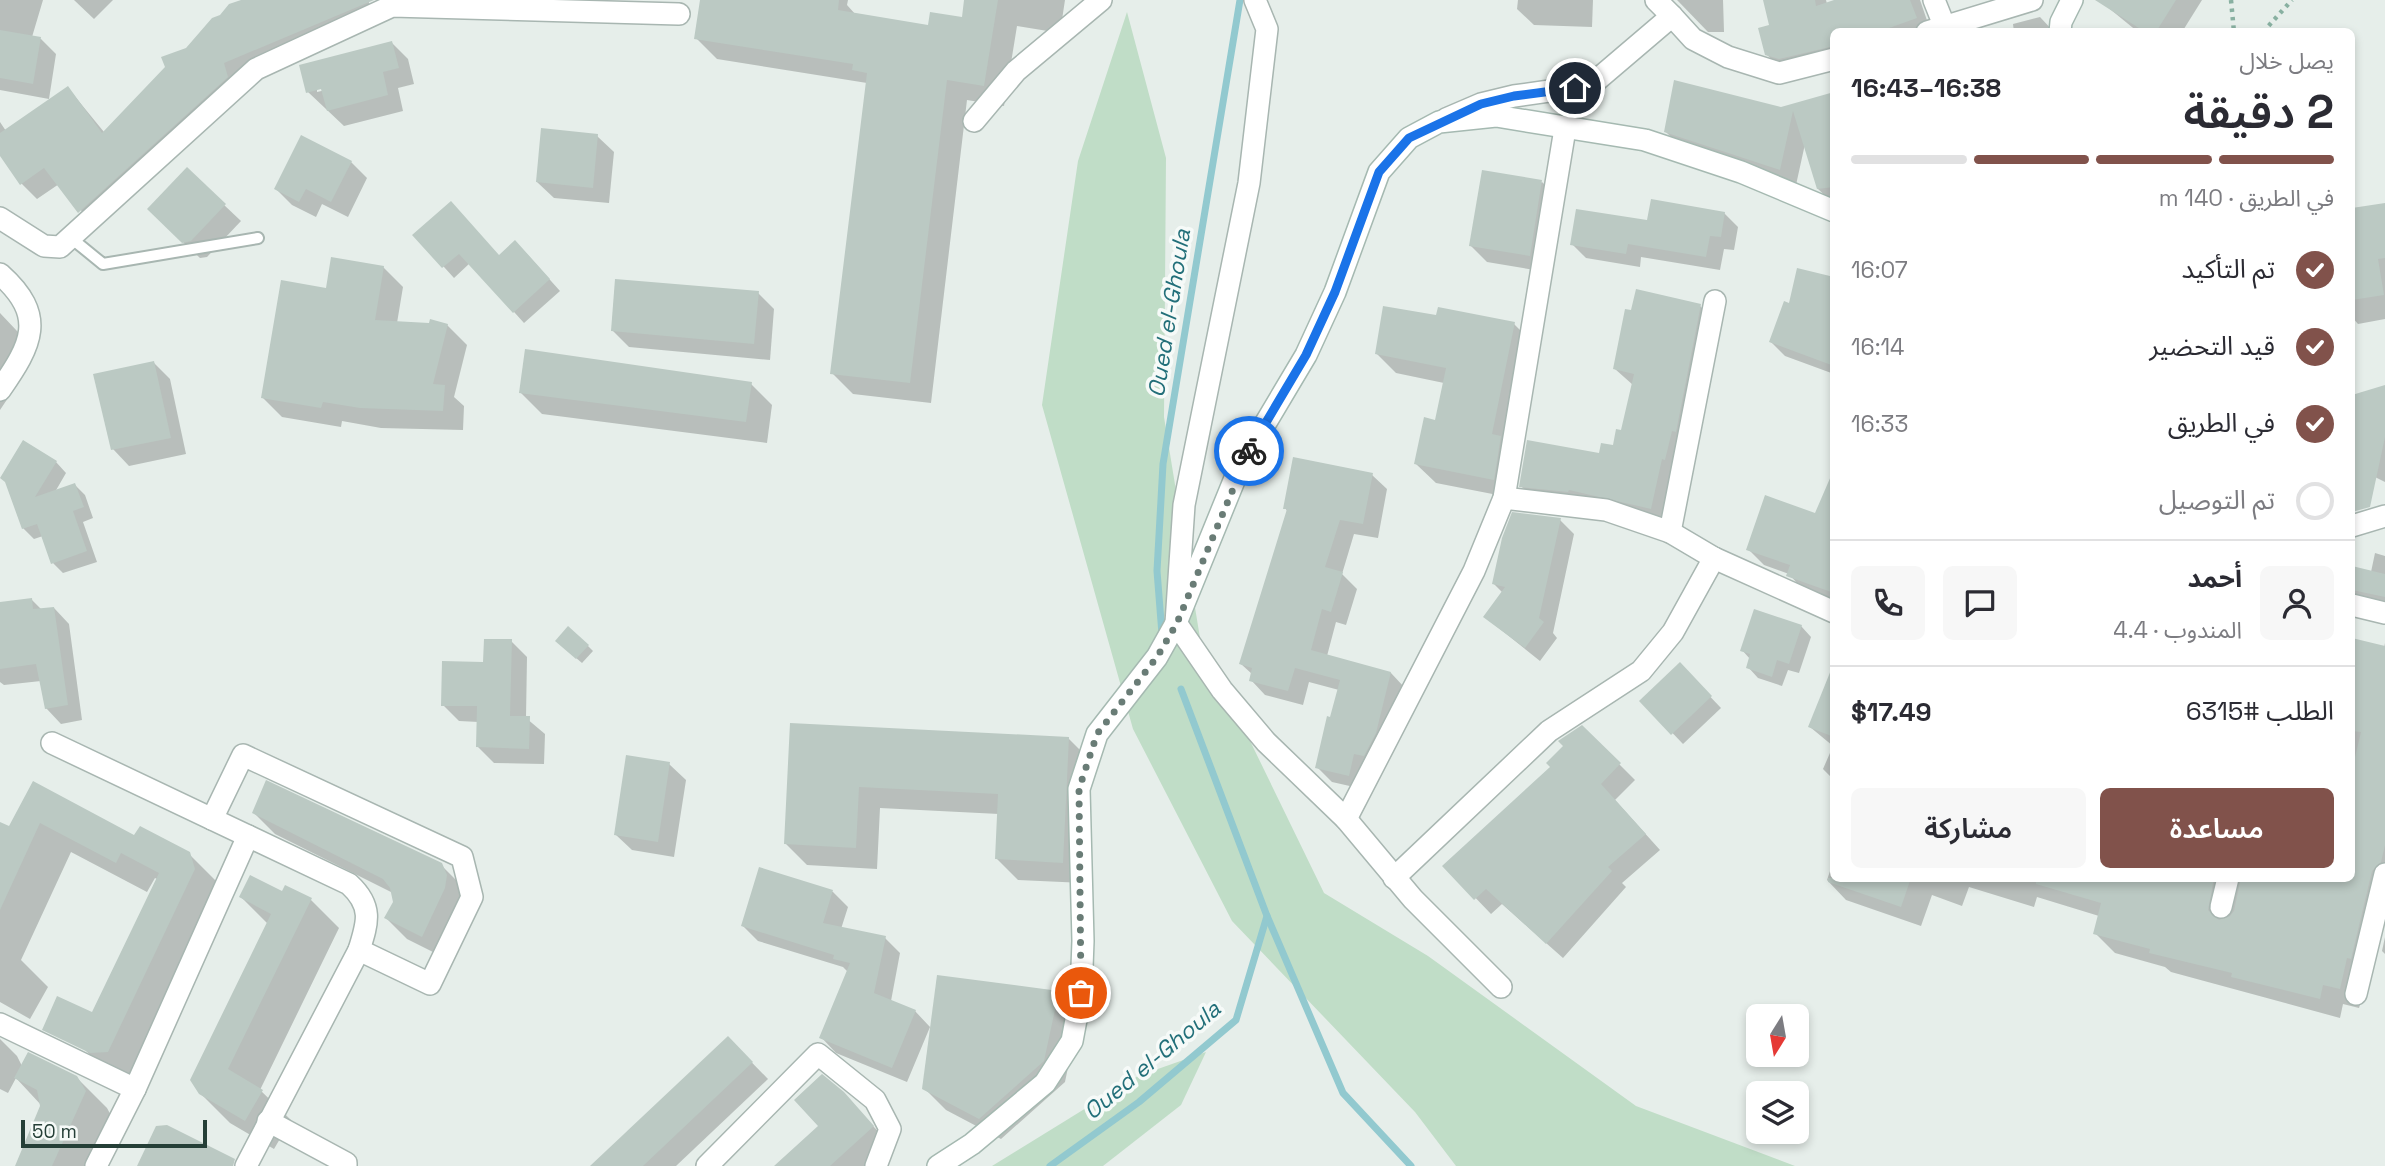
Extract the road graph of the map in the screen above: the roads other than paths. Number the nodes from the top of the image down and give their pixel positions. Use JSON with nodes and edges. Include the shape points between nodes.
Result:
{"nodes":[{"id":1,"x":1101,"y":0,"type":"edge"},
{"id":2,"x":1255,"y":0,"type":"edge"},
{"id":3,"x":1656,"y":0,"type":"edge"},
{"id":4,"x":1934,"y":0,"type":"edge"},
{"id":5,"x":2032,"y":0,"type":"edge"},
{"id":6,"x":2072,"y":0,"type":"edge"},
{"id":7,"x":392,"y":3,"type":"edge"},
{"id":8,"x":679,"y":14,"type":"dead end"},
{"id":9,"x":1672,"y":16,"type":"junction"},
{"id":10,"x":1935,"y":28,"type":"edge"},
{"id":11,"x":2060,"y":28,"type":"edge"},
{"id":12,"x":1830,"y":60,"type":"edge"},
{"id":13,"x":974,"y":121,"type":"dead end"},
{"id":14,"x":1439,"y":122,"type":"junction"},
{"id":15,"x":1565,"y":129,"type":"junction"},
{"id":16,"x":1830,"y":209,"type":"edge"},
{"id":17,"x":0,"y":218,"type":"edge"},
{"id":18,"x":71,"y":238,"type":"junction"},
{"id":19,"x":258,"y":238,"type":"dead end"},
{"id":20,"x":0,"y":274,"type":"edge"},
{"id":21,"x":1715,"y":301,"type":"dead end"},
{"id":22,"x":0,"y":390,"type":"edge"},
{"id":23,"x":1504,"y":498,"type":"junction"},
{"id":24,"x":2385,"y":516,"type":"edge"},
{"id":25,"x":2355,"y":525,"type":"edge"},
{"id":26,"x":1670,"y":532,"type":"junction"},
{"id":27,"x":1714,"y":558,"type":"junction"},
{"id":28,"x":2355,"y":606,"type":"edge"},
{"id":29,"x":1830,"y":610,"type":"edge"},
{"id":30,"x":2385,"y":612,"type":"edge"},
{"id":31,"x":1177,"y":623,"type":"junction"},
{"id":32,"x":52,"y":743,"type":"dead end"},
{"id":33,"x":212,"y":819,"type":"junction"},
{"id":34,"x":1346,"y":819,"type":"junction"},
{"id":35,"x":248,"y":836,"type":"junction"},
{"id":36,"x":2385,"y":874,"type":"edge"},
{"id":37,"x":1394,"y":878,"type":"junction"},
{"id":38,"x":2227,"y":882,"type":"edge"},
{"id":39,"x":2221,"y":907,"type":"dead end"},
{"id":40,"x":359,"y":950,"type":"junction"},
{"id":41,"x":1501,"y":987,"type":"dead end"},
{"id":42,"x":2356,"y":994,"type":"dead end"},
{"id":43,"x":0,"y":1024,"type":"edge"},
{"id":44,"x":135,"y":1089,"type":"junction"},
{"id":45,"x":268,"y":1121,"type":"junction"},
{"id":46,"x":96,"y":1166,"type":"edge"},
{"id":47,"x":246,"y":1166,"type":"edge"},
{"id":48,"x":346,"y":1166,"type":"edge"},
{"id":49,"x":707,"y":1166,"type":"edge"},
{"id":50,"x":876,"y":1166,"type":"edge"},
{"id":51,"x":938,"y":1166,"type":"edge"}],
"edges":[{"from":1,"to":13,"type":"street","via":[[1016,71]]},
{"from":2,"to":31,"type":"street","via":[[1267,29],[1250,183],[1184,505]]},
{"from":3,"to":9,"type":"street"},
{"from":4,"to":10,"type":"street"},
{"from":5,"to":10,"type":"street"},
{"from":6,"to":11,"type":"street"},
{"from":7,"to":8,"type":"street"},
{"from":7,"to":18,"type":"street","via":[[256,69]]},
{"from":9,"to":12,"type":"street","via":[[1693,39],[1728,57],[1779,73]]},
{"from":9,"to":14,"type":"street","via":[[1591,85],[1492,101]]},
{"from":14,"to":15,"type":"street","via":[[1496,116]]},
{"from":14,"to":31,"type":"street","via":[[1409,138],[1379,172],[1335,292],[1306,355],[1240,466]]},
{"from":15,"to":16,"type":"street","via":[[1645,140],[1741,172]]},
{"from":15,"to":23,"type":"street"},
{"from":17,"to":18,"type":"street","via":[[44,246],[60,247]]},
{"from":18,"to":19,"type":"lane","via":[[103,264]]},
{"from":20,"to":22,"type":"street","via":[[26,304],[31,330],[23,354]]},
{"from":21,"to":26,"type":"street"},
{"from":23,"to":26,"type":"street","via":[[1606,510]]},
{"from":23,"to":34,"type":"street","via":[[1474,571]]},
{"from":24,"to":25,"type":"street"},
{"from":26,"to":27,"type":"street"},
{"from":27,"to":29,"type":"street"},
{"from":27,"to":37,"type":"street","via":[[1673,632],[1642,671],[1549,732]]},
{"from":28,"to":30,"type":"street"},
{"from":31,"to":34,"type":"street","via":[[1222,690],[1266,742]]},
{"from":31,"to":51,"type":"street","via":[[1157,657],[1097,734],[1079,789],[1083,941],[1081,993],[1072,1041],[1045,1083]]},
{"from":32,"to":33,"type":"street"},
{"from":33,"to":35,"type":"street"},
{"from":33,"to":40,"type":"street","via":[[243,755],[462,857],[472,897],[430,984]]},
{"from":34,"to":37,"type":"street"},
{"from":35,"to":40,"type":"street","via":[[358,892],[368,913]]},
{"from":35,"to":44,"type":"street"},
{"from":36,"to":42,"type":"street"},
{"from":37,"to":41,"type":"street"},
{"from":38,"to":39,"type":"street"},
{"from":40,"to":45,"type":"street"},
{"from":43,"to":44,"type":"street"},
{"from":44,"to":46,"type":"street"},
{"from":45,"to":47,"type":"street"},
{"from":45,"to":48,"type":"street"},
{"from":49,"to":50,"type":"street","via":[[818,1054],[875,1100],[890,1129]]}]}
